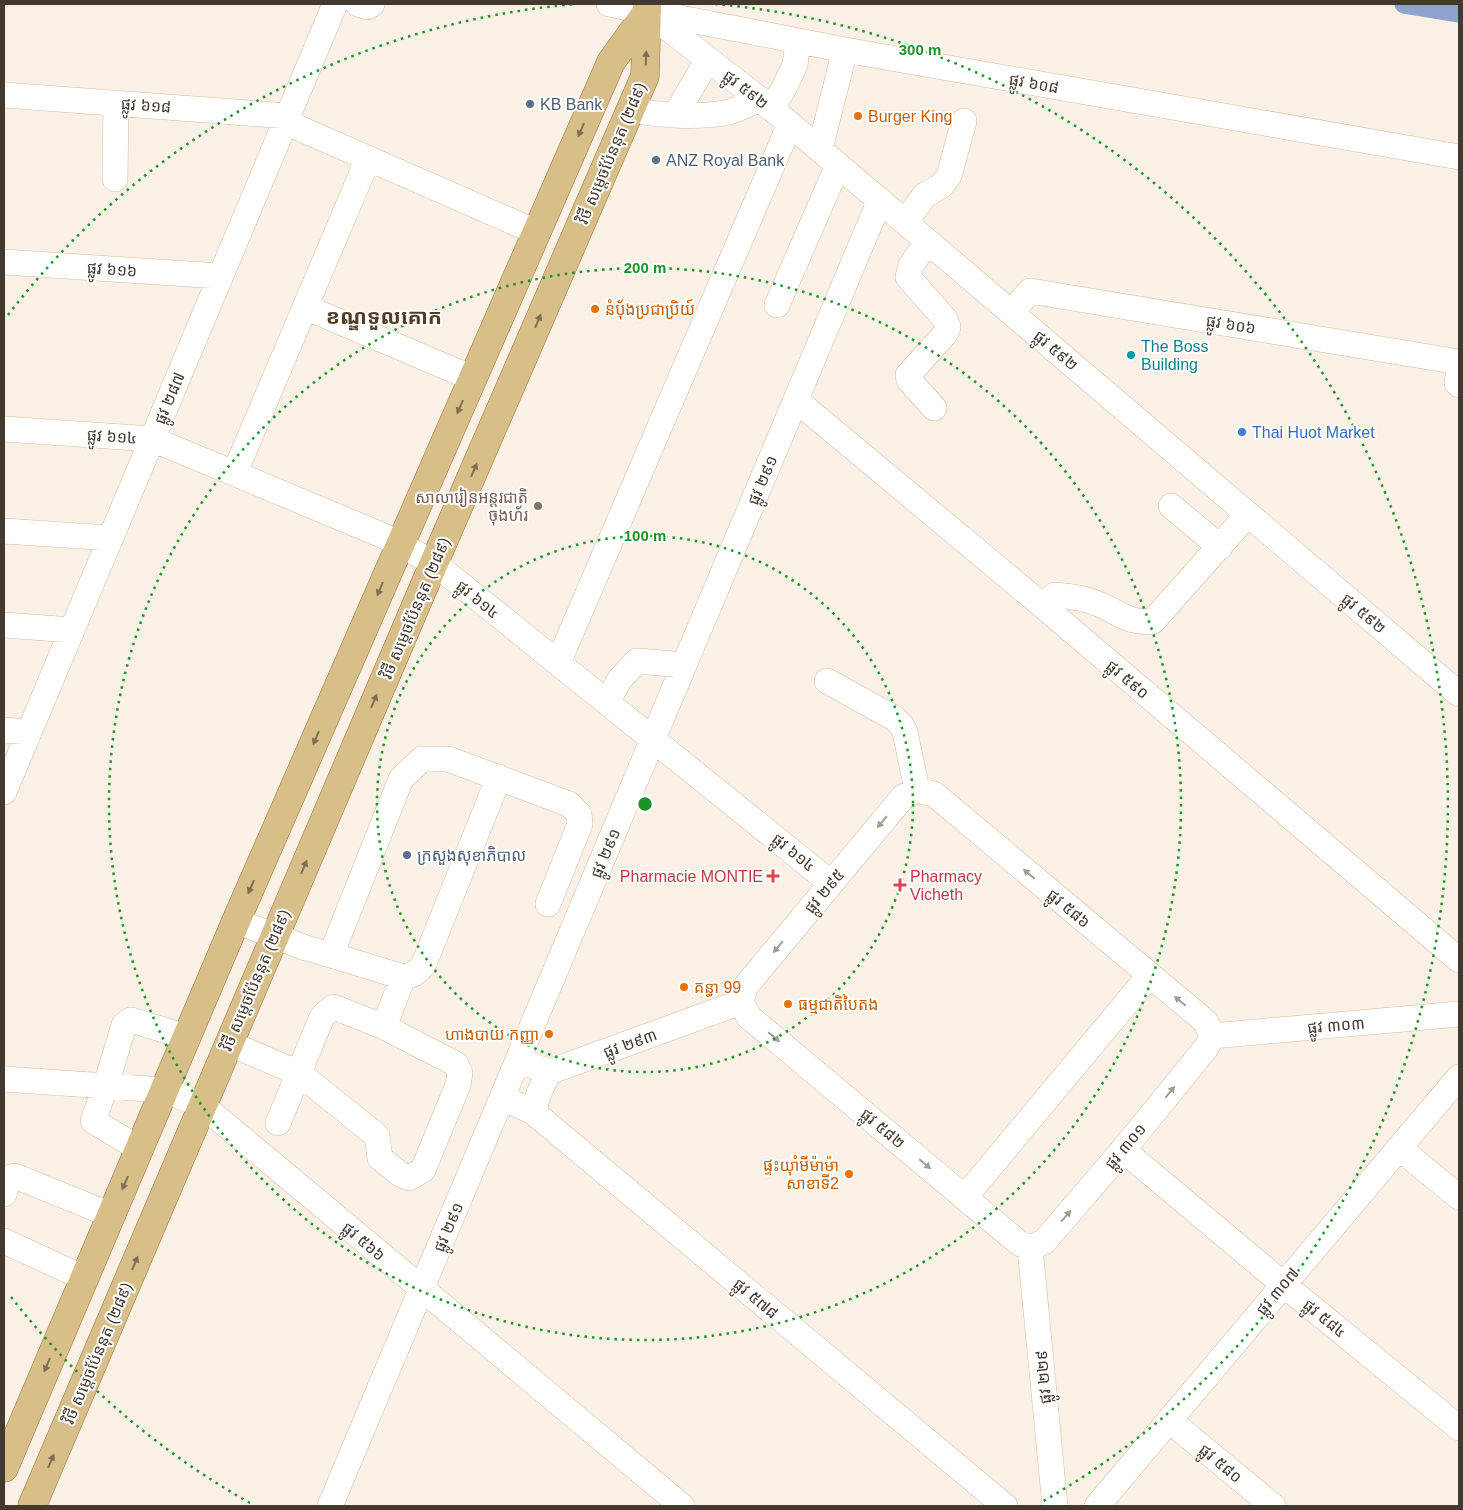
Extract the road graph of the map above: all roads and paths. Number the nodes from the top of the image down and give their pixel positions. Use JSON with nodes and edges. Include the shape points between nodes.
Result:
{"nodes":[{"id":1,"x":335,"y":4,"type":"edge"},
{"id":2,"x":358,"y":4,"type":"edge"},
{"id":3,"x":372,"y":4,"type":"edge"},
{"id":4,"x":609,"y":4,"type":"edge"},
{"id":5,"x":647,"y":8,"type":"edge"},
{"id":6,"x":798,"y":42,"type":"junction"},
{"id":7,"x":845,"y":50,"type":"junction"},
{"id":8,"x":708,"y":59,"type":"junction"},
{"id":9,"x":4,"y":95,"type":"edge"},
{"id":10,"x":116,"y":103,"type":"junction"},
{"id":11,"x":766,"y":104,"type":"junction"},
{"id":12,"x":630,"y":110,"type":"junction"},
{"id":13,"x":676,"y":114,"type":"junction"},
{"id":14,"x":286,"y":119,"type":"junction"},
{"id":15,"x":964,"y":122,"type":"dead end"},
{"id":16,"x":790,"y":124,"type":"junction"},
{"id":17,"x":829,"y":157,"type":"junction"},
{"id":18,"x":1459,"y":157,"type":"edge"},
{"id":19,"x":368,"y":159,"type":"junction"},
{"id":20,"x":115,"y":179,"type":"dead end"},
{"id":21,"x":880,"y":200,"type":"junction"},
{"id":22,"x":905,"y":222,"type":"junction"},
{"id":23,"x":536,"y":232,"type":"junction"},
{"id":24,"x":928,"y":242,"type":"junction"},
{"id":25,"x":4,"y":262,"type":"edge"},
{"id":26,"x":220,"y":276,"type":"junction"},
{"id":27,"x":778,"y":305,"type":"dead end"},
{"id":28,"x":305,"y":306,"type":"junction"},
{"id":29,"x":1012,"y":312,"type":"junction"},
{"id":30,"x":1459,"y":362,"type":"edge"},
{"id":31,"x":1459,"y":369,"type":"edge"},
{"id":32,"x":472,"y":378,"type":"junction"},
{"id":33,"x":1459,"y":385,"type":"edge"},
{"id":34,"x":796,"y":400,"type":"junction"},
{"id":35,"x":934,"y":408,"type":"dead end"},
{"id":36,"x":4,"y":429,"type":"edge"},
{"id":37,"x":152,"y":438,"type":"junction"},
{"id":38,"x":235,"y":472,"type":"junction"},
{"id":39,"x":1171,"y":506,"type":"dead end"},
{"id":40,"x":1248,"y":514,"type":"junction"},
{"id":41,"x":4,"y":531,"type":"edge"},
{"id":42,"x":110,"y":538,"type":"junction"},
{"id":43,"x":400,"y":544,"type":"junction"},
{"id":44,"x":1220,"y":547,"type":"junction"},
{"id":45,"x":434,"y":563,"type":"junction"},
{"id":46,"x":1043,"y":606,"type":"junction"},
{"id":47,"x":4,"y":625,"type":"edge"},
{"id":48,"x":72,"y":630,"type":"junction"},
{"id":49,"x":558,"y":663,"type":"junction"},
{"id":50,"x":684,"y":665,"type":"junction"},
{"id":51,"x":827,"y":681,"type":"dead end"},
{"id":52,"x":1459,"y":694,"type":"edge"},
{"id":53,"x":607,"y":702,"type":"junction"},
{"id":54,"x":4,"y":730,"type":"edge"},
{"id":55,"x":29,"y":732,"type":"junction"},
{"id":56,"x":653,"y":739,"type":"junction"},
{"id":57,"x":499,"y":778,"type":"junction"},
{"id":58,"x":918,"y":790,"type":"junction"},
{"id":59,"x":4,"y":792,"type":"edge"},
{"id":60,"x":293,"y":792,"type":"junction"},
{"id":61,"x":329,"y":808,"type":"junction"},
{"id":62,"x":831,"y":883,"type":"junction"},
{"id":63,"x":548,"y":904,"type":"dead end"},
{"id":64,"x":236,"y":922,"type":"junction"},
{"id":65,"x":274,"y":937,"type":"junction"},
{"id":66,"x":331,"y":955,"type":"junction"},
{"id":67,"x":1459,"y":960,"type":"edge"},
{"id":68,"x":1149,"y":976,"type":"junction"},
{"id":69,"x":403,"y":977,"type":"junction"},
{"id":70,"x":741,"y":1002,"type":"junction"},
{"id":71,"x":1459,"y":1014,"type":"edge"},
{"id":72,"x":384,"y":1027,"type":"junction"},
{"id":73,"x":1212,"y":1036,"type":"junction"},
{"id":74,"x":187,"y":1037,"type":"junction"},
{"id":75,"x":228,"y":1043,"type":"junction"},
{"id":76,"x":518,"y":1060,"type":"junction"},
{"id":77,"x":549,"y":1072,"type":"junction"},
{"id":78,"x":299,"y":1073,"type":"junction"},
{"id":79,"x":1459,"y":1077,"type":"edge"},
{"id":80,"x":4,"y":1079,"type":"edge"},
{"id":81,"x":106,"y":1085,"type":"junction"},
{"id":82,"x":164,"y":1090,"type":"junction"},
{"id":83,"x":503,"y":1098,"type":"junction"},
{"id":84,"x":202,"y":1105,"type":"junction"},
{"id":85,"x":533,"y":1112,"type":"junction"},
{"id":86,"x":278,"y":1123,"type":"dead end"},
{"id":87,"x":140,"y":1148,"type":"junction"},
{"id":88,"x":1399,"y":1148,"type":"junction"},
{"id":89,"x":1123,"y":1150,"type":"junction"},
{"id":90,"x":4,"y":1194,"type":"edge"},
{"id":91,"x":965,"y":1197,"type":"junction"},
{"id":92,"x":1459,"y":1197,"type":"edge"},
{"id":93,"x":111,"y":1215,"type":"junction"},
{"id":94,"x":4,"y":1241,"type":"edge"},
{"id":95,"x":1030,"y":1248,"type":"junction"},
{"id":96,"x":84,"y":1278,"type":"junction"},
{"id":97,"x":1283,"y":1284,"type":"junction"},
{"id":98,"x":422,"y":1289,"type":"junction"},
{"id":99,"x":59,"y":1337,"type":"junction"},
{"id":100,"x":97,"y":1353,"type":"junction"},
{"id":101,"x":1168,"y":1420,"type":"junction"},
{"id":102,"x":1459,"y":1428,"type":"edge"},
{"id":103,"x":4,"y":1468,"type":"edge"},
{"id":104,"x":335,"y":1504,"type":"edge"},
{"id":105,"x":32,"y":1506,"type":"edge"},
{"id":106,"x":682,"y":1506,"type":"edge"},
{"id":107,"x":1005,"y":1506,"type":"edge"},
{"id":108,"x":1055,"y":1506,"type":"edge"},
{"id":109,"x":1096,"y":1506,"type":"edge"},
{"id":110,"x":1272,"y":1506,"type":"edge"}],
"edges":[{"from":1,"to":14,"type":"street","name":"ផ្លូវ ២៨៧"},
{"from":2,"to":3,"type":"street","via":[[367,7]]},
{"from":4,"to":5,"type":"street","name":"ផ្លូវ ៦០៨"},
{"from":5,"to":6,"type":"street","name":"ផ្លូវ ៦០៨"},
{"from":5,"to":8,"type":"street","name":"ផ្លូវ ៥៩២"},
{"from":12,"to":5,"type":"main road","name":"វិថី សម្តេចប៉ែននុត (២៨៩)","one_way":true,"via":[[645,76]]},
{"from":5,"to":23,"type":"main road","one_way":true,"via":[[611,62]]},
{"from":6,"to":7,"type":"street","name":"ផ្លូវ ៦០៨"},
{"from":6,"to":11,"type":"street","via":[[795,65],[783,90]]},
{"from":7,"to":17,"type":"street"},
{"from":7,"to":18,"type":"street","name":"ផ្លូវ ៦០៨"},
{"from":8,"to":11,"type":"street","name":"ផ្លូវ ៥៩២"},
{"from":8,"to":13,"type":"street"},
{"from":9,"to":10,"type":"street","name":"ផ្លូវ ៦១៨"},
{"from":10,"to":14,"type":"street","name":"ផ្លូវ ៦១៨"},
{"from":10,"to":20,"type":"street"},
{"from":11,"to":13,"type":"street","via":[[725,113]]},
{"from":11,"to":16,"type":"street","name":"ផ្លូវ ៥៩២"},
{"from":12,"to":13,"type":"street"},
{"from":45,"to":12,"type":"main road","name":"វិថី សម្តេចប៉ែននុត (២៨៩)","one_way":true},
{"from":14,"to":19,"type":"street","name":"ផ្លូវ ៦១៨"},
{"from":14,"to":26,"type":"street","name":"ផ្លូវ ២៨៧"},
{"from":15,"to":22,"type":"street","via":[[949,176],[941,186],[925,195]]},
{"from":16,"to":17,"type":"street","name":"ផ្លូវ ៥៩២"},
{"from":16,"to":49,"type":"street"},
{"from":17,"to":21,"type":"street","name":"ផ្លូវ ៥៩២"},
{"from":17,"to":27,"type":"street"},
{"from":19,"to":23,"type":"street","name":"ផ្លូវ ៦១៨"},
{"from":19,"to":28,"type":"street"},
{"from":21,"to":22,"type":"street","name":"ផ្លូវ ៥៩២"},
{"from":21,"to":34,"type":"street","name":"ផ្លូវ ២៩១"},
{"from":22,"to":24,"type":"street","name":"ផ្លូវ ៥៩២"},
{"from":23,"to":32,"type":"main road"},
{"from":24,"to":29,"type":"street","name":"ផ្លូវ ៥៩២"},
{"from":24,"to":35,"type":"street","via":[[909,269],[908,277],[945,318],[948,327],[908,375]]},
{"from":25,"to":26,"type":"street","name":"ផ្លូវ ៦១៦"},
{"from":26,"to":37,"type":"street","name":"ផ្លូវ ២៨៧"},
{"from":28,"to":32,"type":"street"},
{"from":28,"to":38,"type":"street"},
{"from":29,"to":30,"type":"street","name":"ផ្លូវ ៦០៦","via":[[1030,291]]},
{"from":29,"to":40,"type":"street","name":"ផ្លូវ ៥៩២"},
{"from":31,"to":33,"type":"street"},
{"from":32,"to":43,"type":"main road","one_way":true},
{"from":34,"to":46,"type":"street","name":"ផ្លូវ ៥៩០"},
{"from":34,"to":50,"type":"street","name":"ផ្លូវ ២៩១"},
{"from":36,"to":37,"type":"street","name":"ផ្លូវ ៦១៤"},
{"from":37,"to":38,"type":"street","name":"ផ្លូវ ៦១៤"},
{"from":37,"to":42,"type":"street","name":"ផ្លូវ ២៨៧"},
{"from":38,"to":43,"type":"street","name":"ផ្លូវ ៦១៤"},
{"from":39,"to":44,"type":"street"},
{"from":40,"to":44,"type":"street"},
{"from":40,"to":52,"type":"street","name":"ផ្លូវ ៥៩២"},
{"from":41,"to":42,"type":"street"},
{"from":42,"to":48,"type":"street","name":"ផ្លូវ ២៨៧"},
{"from":43,"to":45,"type":"street","name":"ផ្លូវ ៦១៤"},
{"from":43,"to":60,"type":"main road","one_way":true},
{"from":44,"to":46,"type":"street","via":[[1153,621],[1141,623],[1078,597],[1055,595]]},
{"from":45,"to":49,"type":"street","name":"ផ្លូវ ៦១៤"},
{"from":61,"to":45,"type":"main road","name":"វិថី សម្តេចប៉ែននុត (២៨៩)","one_way":true},
{"from":46,"to":67,"type":"street","name":"ផ្លូវ ៥៩០"},
{"from":47,"to":48,"type":"street"},
{"from":48,"to":55,"type":"street","name":"ផ្លូវ ២៨៧"},
{"from":49,"to":53,"type":"street","name":"ផ្លូវ ៦១៤"},
{"from":50,"to":53,"type":"street","via":[[637,661],[620,679]]},
{"from":50,"to":56,"type":"street","name":"ផ្លូវ ២៩១"},
{"from":51,"to":58,"type":"street","via":[[894,718],[902,726]]},
{"from":53,"to":56,"type":"street","name":"ផ្លូវ ៦១៤"},
{"from":54,"to":55,"type":"street"},
{"from":55,"to":59,"type":"street","name":"ផ្លូវ ២៨៧"},
{"from":56,"to":62,"type":"street","name":"ផ្លូវ ៦១៤"},
{"from":56,"to":76,"type":"street","name":"ផ្លូវ ២៩១"},
{"from":57,"to":63,"type":"street","via":[[569,804],[580,814],[580,824]]},
{"from":57,"to":66,"type":"street","via":[[448,758],[422,759],[401,779]]},
{"from":57,"to":69,"type":"street","via":[[423,966],[414,974]]},
{"from":58,"to":62,"type":"street","name":"ផ្លូវ ២៩៥","one_way":true,"via":[[903,797]]},
{"from":68,"to":58,"type":"street","name":"ផ្លូវ ៥៨៦","one_way":true,"via":[[934,794]]},
{"from":60,"to":61,"type":"main road"},
{"from":60,"to":64,"type":"main road","one_way":true},
{"from":65,"to":61,"type":"main road","name":"វិថី សម្តេចប៉ែននុត (២៨៩)","one_way":true},
{"from":62,"to":70,"type":"street","name":"ផ្លូវ ២៩៥","one_way":true,"via":[[745,987]]},
{"from":64,"to":65,"type":"street"},
{"from":64,"to":74,"type":"main road"},
{"from":65,"to":66,"type":"street"},
{"from":65,"to":75,"type":"main road","name":"វិថី សម្តេចប៉ែននុត (២៨៩)"},
{"from":66,"to":69,"type":"street"},
{"from":73,"to":68,"type":"street","name":"ផ្លូវ ៥៨៦","one_way":true,"via":[[1206,1022]]},
{"from":68,"to":91,"type":"street"},
{"from":69,"to":72,"type":"street"},
{"from":70,"to":77,"type":"street","name":"ផ្លូវ ២៩៣"},
{"from":70,"to":91,"type":"street","name":"ផ្លូវ ៥៨២","one_way":true,"via":[[749,1017]]},
{"from":71,"to":73,"type":"street","name":"ផ្លូវ ៣០៣"},
{"from":72,"to":78,"type":"street","via":[[334,1007],[322,1017]]},
{"from":72,"to":78,"type":"street","via":[[456,1064],[460,1073],[458,1085],[422,1170],[409,1178],[380,1158],[377,1136]]},
{"from":89,"to":73,"type":"street","name":"ផ្លូវ ៣០១","one_way":true,"via":[[1206,1048]]},
{"from":74,"to":81,"type":"street","via":[[131,1020],[124,1025]]},
{"from":74,"to":82,"type":"main road"},
{"from":75,"to":78,"type":"street"},
{"from":75,"to":84,"type":"main road","name":"វិថី សម្តេចប៉ែននុត (២៨៩)"},
{"from":76,"to":77,"type":"street"},
{"from":76,"to":83,"type":"street","name":"ផ្លូវ ២៩១"},
{"from":77,"to":85,"type":"street"},
{"from":78,"to":86,"type":"street"},
{"from":79,"to":88,"type":"street","name":"ផ្លូវ ៣០៧"},
{"from":80,"to":81,"type":"street","name":"ផ្លូវ ៥៦៦"},
{"from":81,"to":82,"type":"street","name":"ផ្លូវ ៥៦៦"},
{"from":81,"to":87,"type":"street","via":[[93,1121]]},
{"from":82,"to":84,"type":"street","name":"ផ្លូវ ៥៦៦"},
{"from":82,"to":87,"type":"main road"},
{"from":83,"to":85,"type":"street","name":"ផ្លូវ ៥៧៨"},
{"from":83,"to":98,"type":"street","name":"ផ្លូវ ២៩១"},
{"from":84,"to":98,"type":"street","name":"ផ្លូវ ៥៦៦"},
{"from":100,"to":84,"type":"main road","name":"វិថី សម្តេចប៉ែននុត (២៨៩)","one_way":true},
{"from":85,"to":107,"type":"street","name":"ផ្លូវ ៥៧៨"},
{"from":87,"to":93,"type":"main road","one_way":true},
{"from":88,"to":92,"type":"street"},
{"from":88,"to":97,"type":"street","name":"ផ្លូវ ៣០៧"},
{"from":95,"to":89,"type":"street","name":"ផ្លូវ ៣០១","one_way":true,"via":[[1044,1242]]},
{"from":89,"to":97,"type":"street","name":"ផ្លូវ ៥៨៤"},
{"from":90,"to":93,"type":"street","via":[[10,1178],[14,1176]]},
{"from":91,"to":95,"type":"street","name":"ផ្លូវ ៥៨២","via":[[1019,1243]]},
{"from":93,"to":96,"type":"main road"},
{"from":94,"to":96,"type":"street"},
{"from":95,"to":108,"type":"street","name":"ផ្លូវ ២២៩"},
{"from":96,"to":99,"type":"main road"},
{"from":97,"to":101,"type":"street","name":"ផ្លូវ ៣០៧"},
{"from":97,"to":102,"type":"street","name":"ផ្លូវ ៥៨៤"},
{"from":98,"to":104,"type":"street","name":"ផ្លូវ ២៩១"},
{"from":98,"to":106,"type":"street","name":"ផ្លូវ ៥៦៦"},
{"from":99,"to":100,"type":"main road"},
{"from":99,"to":103,"type":"main road","one_way":true},
{"from":105,"to":100,"type":"main road","name":"វិថី សម្តេចប៉ែននុត (២៨៩)","one_way":true},
{"from":101,"to":109,"type":"street","name":"ផ្លូវ ៣០៧"},
{"from":101,"to":110,"type":"street","name":"ផ្លូវ ៥៨០"}]}
